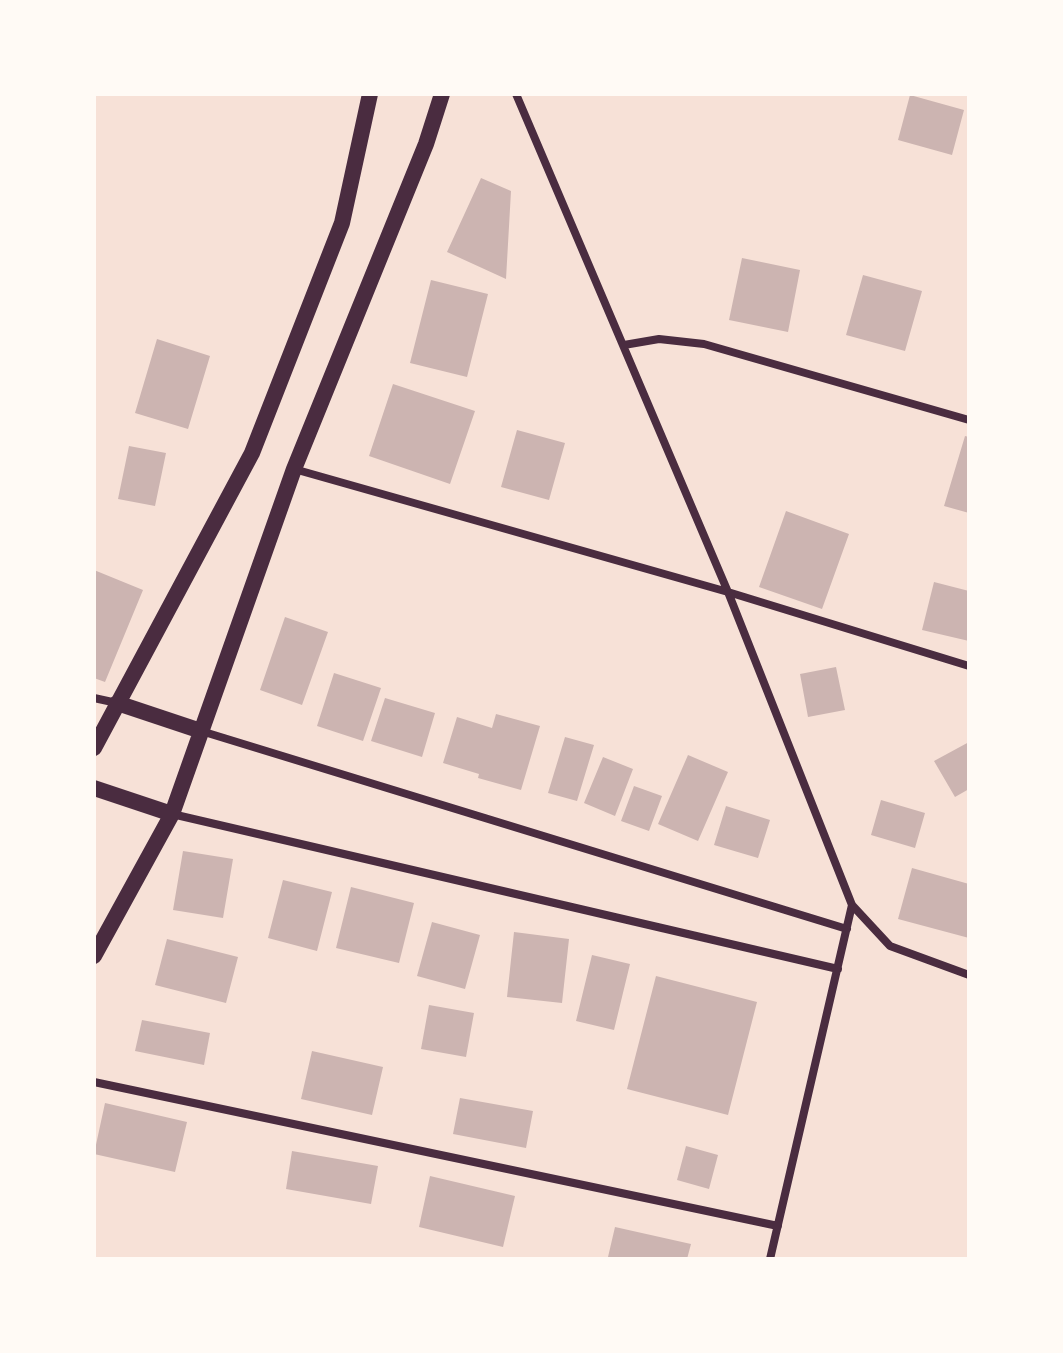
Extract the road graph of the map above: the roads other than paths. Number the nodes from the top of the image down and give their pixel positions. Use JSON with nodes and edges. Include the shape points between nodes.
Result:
{"nodes":[{"id":1,"x":370,"y":94,"type":"edge"},
{"id":2,"x":442,"y":94,"type":"edge"},
{"id":3,"x":516,"y":94,"type":"edge"},
{"id":4,"x":624,"y":345,"type":"junction"},
{"id":5,"x":969,"y":420,"type":"edge"},
{"id":6,"x":294,"y":469,"type":"junction"},
{"id":7,"x":728,"y":592,"type":"junction"},
{"id":8,"x":969,"y":666,"type":"edge"},
{"id":9,"x":94,"y":698,"type":"edge"},
{"id":10,"x":117,"y":703,"type":"junction"},
{"id":11,"x":201,"y":731,"type":"junction"},
{"id":12,"x":94,"y":748,"type":"edge"},
{"id":13,"x":94,"y":788,"type":"edge"},
{"id":14,"x":172,"y":814,"type":"junction"},
{"id":15,"x":852,"y":905,"type":"junction"},
{"id":16,"x":847,"y":929,"type":"junction"},
{"id":17,"x":94,"y":956,"type":"edge"},
{"id":18,"x":838,"y":969,"type":"junction"},
{"id":19,"x":969,"y":975,"type":"edge"},
{"id":20,"x":94,"y":1082,"type":"edge"},
{"id":21,"x":778,"y":1226,"type":"junction"},
{"id":22,"x":770,"y":1259,"type":"edge"}],
"edges":[{"from":1,"to":10,"type":"main road","via":[[342,223],[252,453]]},
{"from":2,"to":6,"type":"main road"},
{"from":3,"to":4,"type":"street"},
{"from":4,"to":5,"type":"street","via":[[659,339],[704,344]]},
{"from":4,"to":7,"type":"street"},
{"from":6,"to":7,"type":"street"},
{"from":6,"to":11,"type":"main road"},
{"from":7,"to":8,"type":"street"},
{"from":7,"to":15,"type":"street"},
{"from":9,"to":10,"type":"street"},
{"from":10,"to":11,"type":"main road"},
{"from":10,"to":12,"type":"main road"},
{"from":11,"to":14,"type":"main road"},
{"from":11,"to":16,"type":"street"},
{"from":13,"to":14,"type":"main road"},
{"from":14,"to":17,"type":"main road"},
{"from":14,"to":18,"type":"street"},
{"from":15,"to":16,"type":"street"},
{"from":15,"to":19,"type":"street","via":[[890,946]]},
{"from":16,"to":18,"type":"street"},
{"from":18,"to":21,"type":"street"},
{"from":20,"to":21,"type":"street"},
{"from":21,"to":22,"type":"street"}]}
